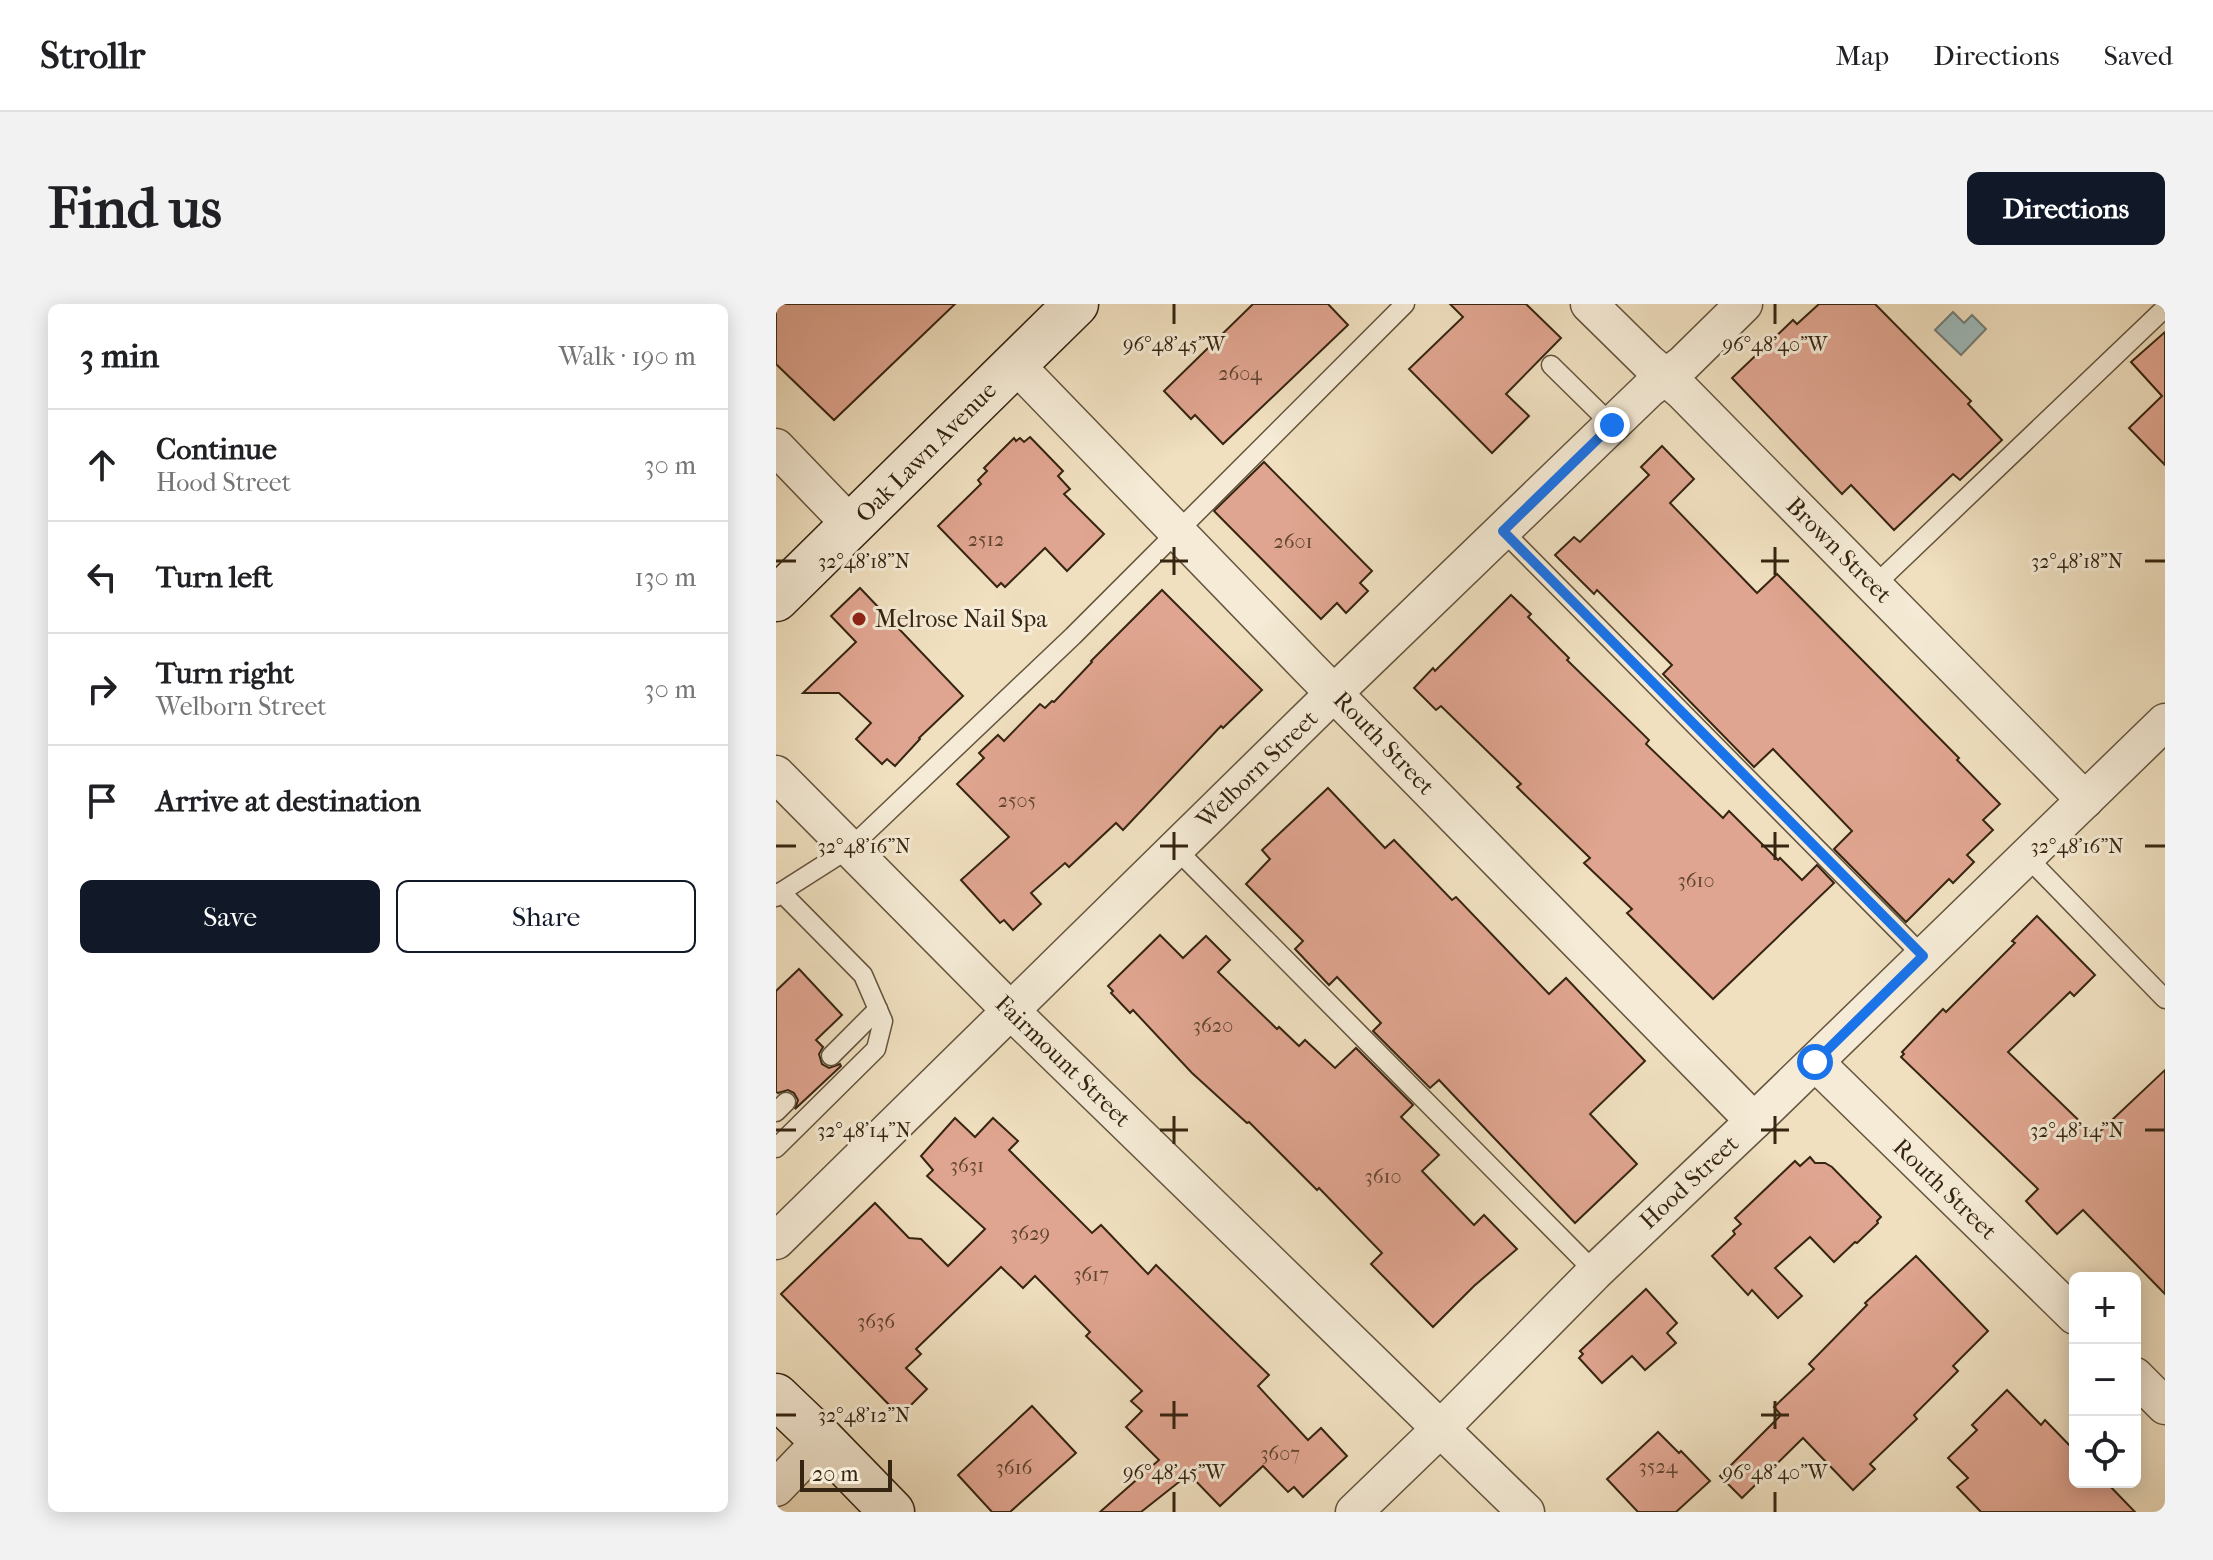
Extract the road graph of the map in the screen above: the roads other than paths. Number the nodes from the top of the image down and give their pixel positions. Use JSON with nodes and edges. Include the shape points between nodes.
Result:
{"nodes":[{"id":1,"x":1076,"y":304,"type":"edge"},
{"id":2,"x":1405,"y":304,"type":"edge"},
{"id":3,"x":1589,"y":304,"type":"edge"},
{"id":4,"x":1744,"y":304,"type":"edge"},
{"id":5,"x":2163,"y":313,"type":"edge"},
{"id":6,"x":1015,"y":364,"type":"junction"},
{"id":7,"x":1551,"y":365,"type":"dead end"},
{"id":8,"x":1666,"y":376,"type":"junction"},
{"id":9,"x":1612,"y":425,"type":"junction"},
{"id":10,"x":776,"y":447,"type":"edge"},
{"id":11,"x":851,"y":525,"type":"junction"},
{"id":12,"x":1176,"y":531,"type":"junction"},
{"id":13,"x":1503,"y":531,"type":"junction"},
{"id":14,"x":1875,"y":585,"type":"junction"},
{"id":15,"x":776,"y":599,"type":"edge"},
{"id":16,"x":1334,"y":693,"type":"junction"},
{"id":17,"x":2165,"y":722,"type":"edge"},
{"id":18,"x":776,"y":774,"type":"edge"},
{"id":19,"x":2085,"y":800,"type":"junction"},
{"id":20,"x":850,"y":848,"type":"junction"},
{"id":21,"x":1176,"y":849,"type":"junction"},
{"id":22,"x":2027,"y":857,"type":"junction"},
{"id":23,"x":779,"y":895,"type":"edge"},
{"id":24,"x":1923,"y":956,"type":"junction"},
{"id":25,"x":2165,"y":999,"type":"edge"},
{"id":26,"x":878,"y":1009,"type":"junction"},
{"id":27,"x":1011,"y":1011,"type":"junction"},
{"id":28,"x":831,"y":1056,"type":"dead end"},
{"id":29,"x":1815,"y":1062,"type":"junction"},
{"id":30,"x":1754,"y":1121,"type":"junction"},
{"id":31,"x":776,"y":1148,"type":"edge"},
{"id":32,"x":776,"y":1241,"type":"edge"},
{"id":33,"x":1595,"y":1272,"type":"junction"},
{"id":34,"x":2069,"y":1310,"type":"edge"},
{"id":35,"x":2141,"y":1382,"type":"edge"},
{"id":36,"x":776,"y":1396,"type":"edge"},
{"id":37,"x":2165,"y":1406,"type":"edge"},
{"id":38,"x":1440,"y":1429,"type":"junction"},
{"id":39,"x":822,"y":1440,"type":"junction"},
{"id":40,"x":776,"y":1488,"type":"edge"},
{"id":41,"x":892,"y":1512,"type":"edge"},
{"id":42,"x":1354,"y":1512,"type":"edge"},
{"id":43,"x":1526,"y":1512,"type":"edge"}],
"edges":[{"from":1,"to":6,"type":"main road","name":"Oak Lawn Avenue"},
{"from":2,"to":12,"type":"lane"},
{"from":3,"to":8,"type":"street","name":"Brown Street"},
{"from":4,"to":8,"type":"street","name":"Welborn Street"},
{"from":5,"to":14,"type":"lane"},
{"from":6,"to":11,"type":"main road","name":"Oak Lawn Avenue"},
{"from":6,"to":12,"type":"street","name":"Routh Street"},
{"from":7,"to":9,"type":"lane"},
{"from":8,"to":9,"type":"street","name":"Welborn Street"},
{"from":8,"to":14,"type":"street","name":"Brown Street"},
{"from":9,"to":13,"type":"street","name":"Welborn Street"},
{"from":10,"to":11,"type":"street"},
{"from":11,"to":15,"type":"main road","name":"Oak Lawn Avenue"},
{"from":12,"to":16,"type":"street","name":"Routh Street"},
{"from":12,"to":20,"type":"lane"},
{"from":13,"to":16,"type":"street","name":"Welborn Street"},
{"from":13,"to":24,"type":"lane"},
{"from":14,"to":19,"type":"street","name":"Brown Street"},
{"from":16,"to":21,"type":"street","name":"Welborn Street"},
{"from":16,"to":30,"type":"street","name":"Routh Street"},
{"from":17,"to":19,"type":"street","name":"Hood Street"},
{"from":18,"to":20,"type":"street","name":"Fairmount Street"},
{"from":19,"to":22,"type":"street","name":"Hood Street"},
{"from":20,"to":23,"type":"lane"},
{"from":20,"to":27,"type":"street","name":"Fairmount Street"},
{"from":21,"to":27,"type":"street","name":"Welborn Street"},
{"from":21,"to":33,"type":"lane"},
{"from":22,"to":24,"type":"street","name":"Hood Street"},
{"from":22,"to":25,"type":"lane"},
{"from":23,"to":26,"type":"lane","via":[[863,975]]},
{"from":24,"to":29,"type":"street","name":"Hood Street"},
{"from":26,"to":28,"type":"lane"},
{"from":26,"to":31,"type":"lane","via":[[883,1021],[876,1049]]},
{"from":27,"to":32,"type":"street","name":"Welborn Street"},
{"from":27,"to":38,"type":"street","name":"Fairmount Street"},
{"from":29,"to":30,"type":"street","name":"Hood Street"},
{"from":29,"to":34,"type":"street","name":"Routh Street"},
{"from":30,"to":33,"type":"street","name":"Hood Street"},
{"from":33,"to":38,"type":"street","name":"Hood Street"},
{"from":35,"to":37,"type":"street"},
{"from":36,"to":39,"type":"main road"},
{"from":38,"to":42,"type":"street","name":"Hood Street"},
{"from":38,"to":43,"type":"street","name":"Fairmount Street"},
{"from":39,"to":40,"type":"street"},
{"from":39,"to":41,"type":"main road"}]}
